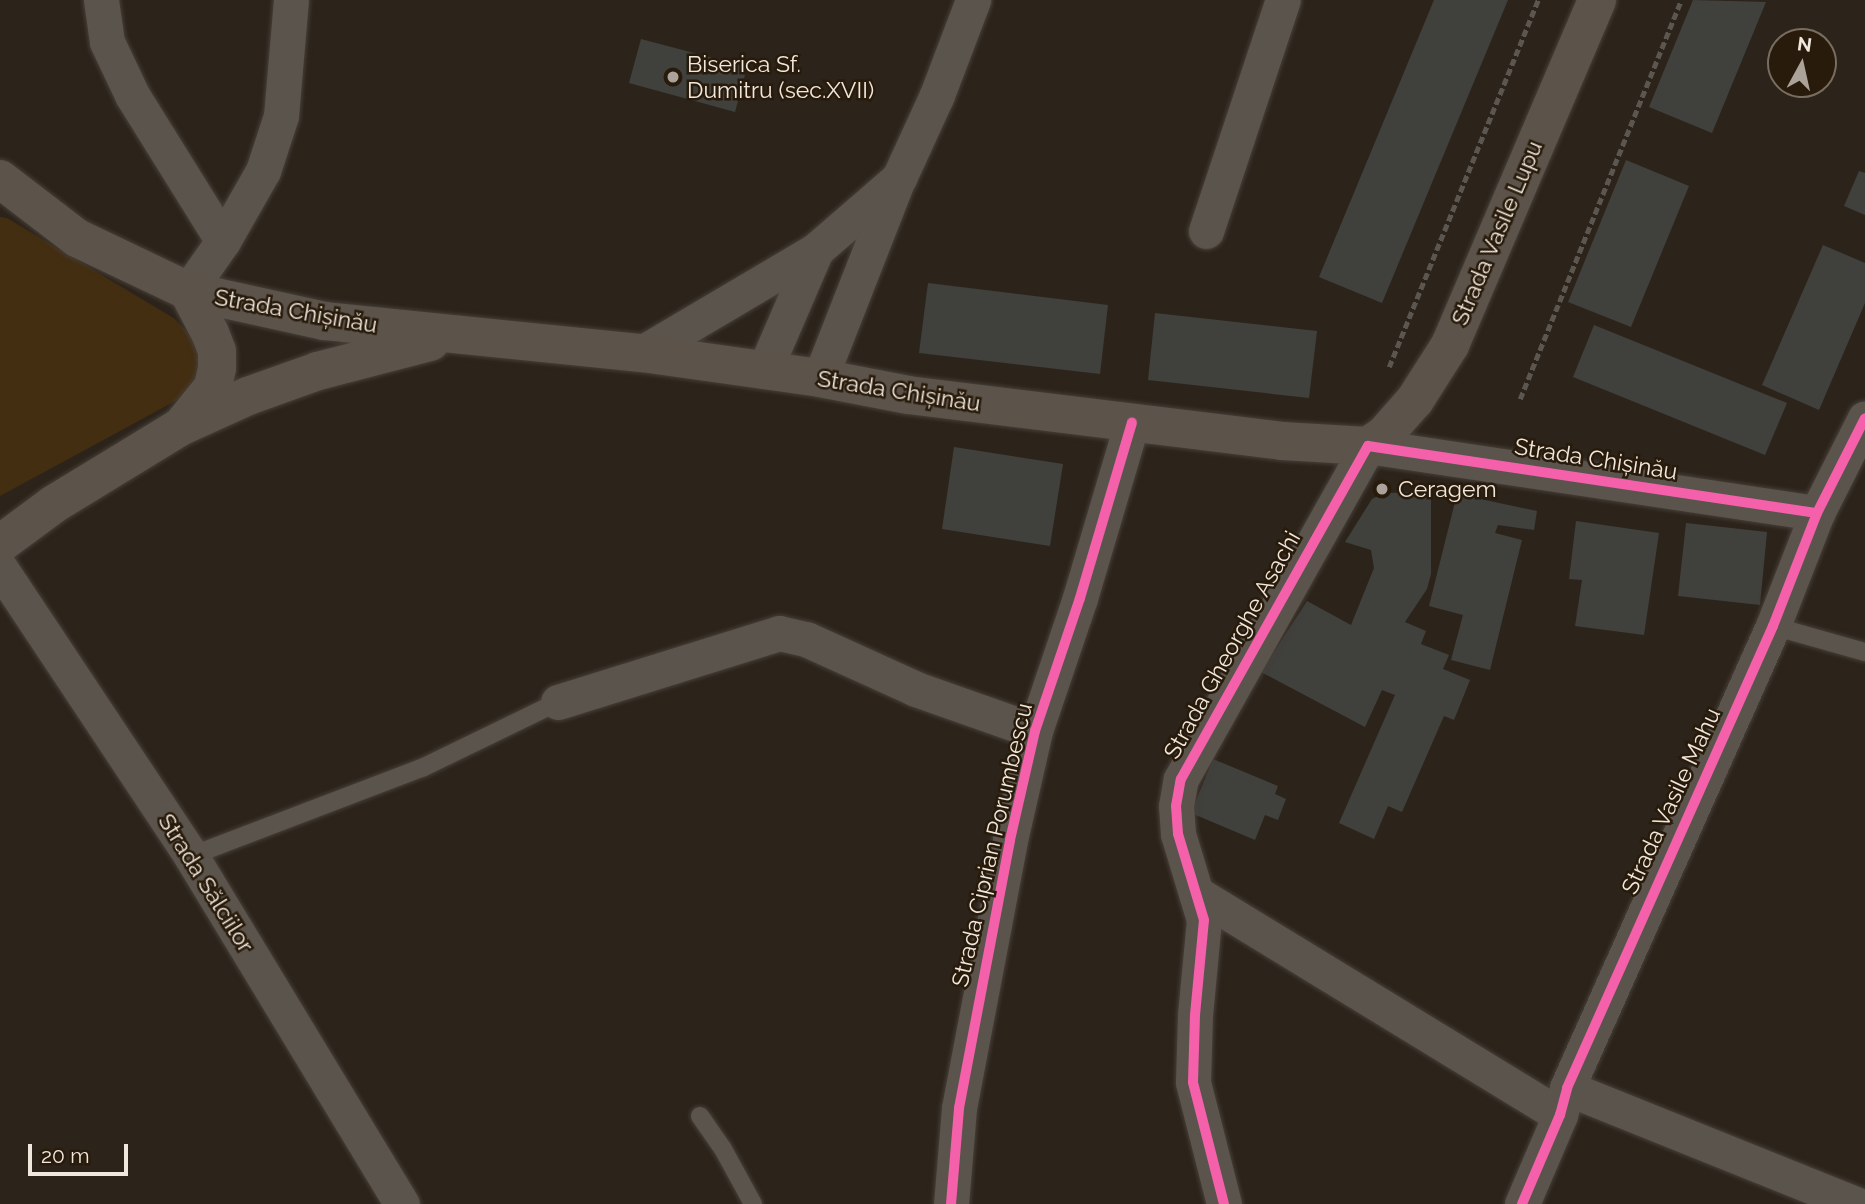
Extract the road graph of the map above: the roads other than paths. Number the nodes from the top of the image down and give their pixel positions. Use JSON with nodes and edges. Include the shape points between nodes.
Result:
{"nodes":[{"id":1,"x":101,"y":0,"type":"edge"},
{"id":2,"x":290,"y":0,"type":"edge"},
{"id":3,"x":973,"y":0,"type":"edge"},
{"id":4,"x":1283,"y":0,"type":"edge"},
{"id":5,"x":1597,"y":0,"type":"edge"},
{"id":6,"x":899,"y":178,"type":"junction"},
{"id":7,"x":3,"y":186,"type":"edge"},
{"id":8,"x":1206,"y":231,"type":"dead end"},
{"id":9,"x":223,"y":241,"type":"junction"},
{"id":10,"x":816,"y":250,"type":"junction"},
{"id":11,"x":188,"y":291,"type":"junction"},
{"id":12,"x":462,"y":335,"type":"junction"},
{"id":13,"x":642,"y":353,"type":"junction"},
{"id":14,"x":764,"y":371,"type":"junction"},
{"id":15,"x":820,"y":378,"type":"junction"},
{"id":16,"x":1132,"y":423,"type":"junction"},
{"id":17,"x":180,"y":427,"type":"junction"},
{"id":18,"x":1860,"y":439,"type":"edge"},
{"id":19,"x":1368,"y":446,"type":"junction"},
{"id":20,"x":1817,"y":513,"type":"junction"},
{"id":21,"x":0,"y":544,"type":"edge"},
{"id":22,"x":0,"y":568,"type":"edge"},
{"id":23,"x":1773,"y":626,"type":"junction"},
{"id":24,"x":1865,"y":652,"type":"edge"},
{"id":25,"x":558,"y":702,"type":"joint"},
{"id":26,"x":1035,"y":731,"type":"junction"},
{"id":27,"x":191,"y":856,"type":"junction"},
{"id":28,"x":1196,"y":893,"type":"junction"},
{"id":29,"x":1564,"y":1101,"type":"junction"},
{"id":30,"x":700,"y":1116,"type":"dead end"},
{"id":31,"x":402,"y":1204,"type":"edge"},
{"id":32,"x":753,"y":1204,"type":"edge"},
{"id":33,"x":951,"y":1204,"type":"edge"},
{"id":34,"x":1224,"y":1204,"type":"edge"},
{"id":35,"x":1522,"y":1204,"type":"edge"},
{"id":36,"x":1856,"y":1204,"type":"edge"}],
"edges":[{"from":1,"to":9,"type":"street","via":[[107,42],[132,96]]},
{"from":2,"to":9,"type":"street","via":[[281,116],[262,171]]},
{"from":3,"to":6,"type":"street"},
{"from":4,"to":8,"type":"street"},
{"from":5,"to":19,"type":"main road","name":"Strada Vasile Lupu","via":[[1450,345],[1415,400]]},
{"from":6,"to":10,"type":"street"},
{"from":6,"to":15,"type":"street"},
{"from":7,"to":11,"type":"main road","name":"Strada Chișinău","via":[[77,238]]},
{"from":9,"to":11,"type":"street"},
{"from":10,"to":13,"type":"street"},
{"from":10,"to":14,"type":"street"},
{"from":11,"to":12,"type":"main road","name":"Strada Chișinău","via":[[325,321]]},
{"from":11,"to":17,"type":"main road","via":[[213,342],[217,368],[213,387]]},
{"from":12,"to":13,"type":"main road","name":"Strada Chișinău"},
{"from":12,"to":17,"type":"main road","via":[[317,371]]},
{"from":13,"to":14,"type":"main road","name":"Strada Chișinău"},
{"from":14,"to":15,"type":"main road","name":"Strada Chișinău"},
{"from":15,"to":16,"type":"main road","name":"Strada Chișinău"},
{"from":16,"to":19,"type":"main road","name":"Strada Chișinău"},
{"from":16,"to":26,"type":"street","name":"Strada Ciprian Porumbescu"},
{"from":17,"to":21,"type":"main road","via":[[54,504]]},
{"from":18,"to":20,"type":"street","name":"Strada Vasile Mahu"},
{"from":19,"to":20,"type":"street","name":"Strada Chișinău"},
{"from":19,"to":28,"type":"street","name":"Strada Gheorghe Asachi","via":[[1181,779],[1176,806],[1178,834]]},
{"from":20,"to":23,"type":"street","name":"Strada Vasile Mahu"},
{"from":22,"to":27,"type":"street","name":"Strada Sălciilor"},
{"from":23,"to":24,"type":"lane"},
{"from":23,"to":29,"type":"street","name":"Strada Vasile Mahu"},
{"from":25,"to":26,"type":"street","name":"Strada Ciprian Porumbescu","via":[[779,633],[806,639],[916,689]]},
{"from":25,"to":27,"type":"lane","via":[[422,768]]},
{"from":26,"to":33,"type":"street","name":"Strada Ciprian Porumbescu","via":[[959,1108]]},
{"from":27,"to":31,"type":"street","name":"Strada Sălciilor"},
{"from":28,"to":29,"type":"street"},
{"from":28,"to":34,"type":"street","name":"Strada Gheorghe Asachi","via":[[1204,920],[1193,1082]]},
{"from":29,"to":35,"type":"street","name":"Strada Vasile Mahu"},
{"from":29,"to":36,"type":"street"},
{"from":30,"to":32,"type":"lane"}]}
